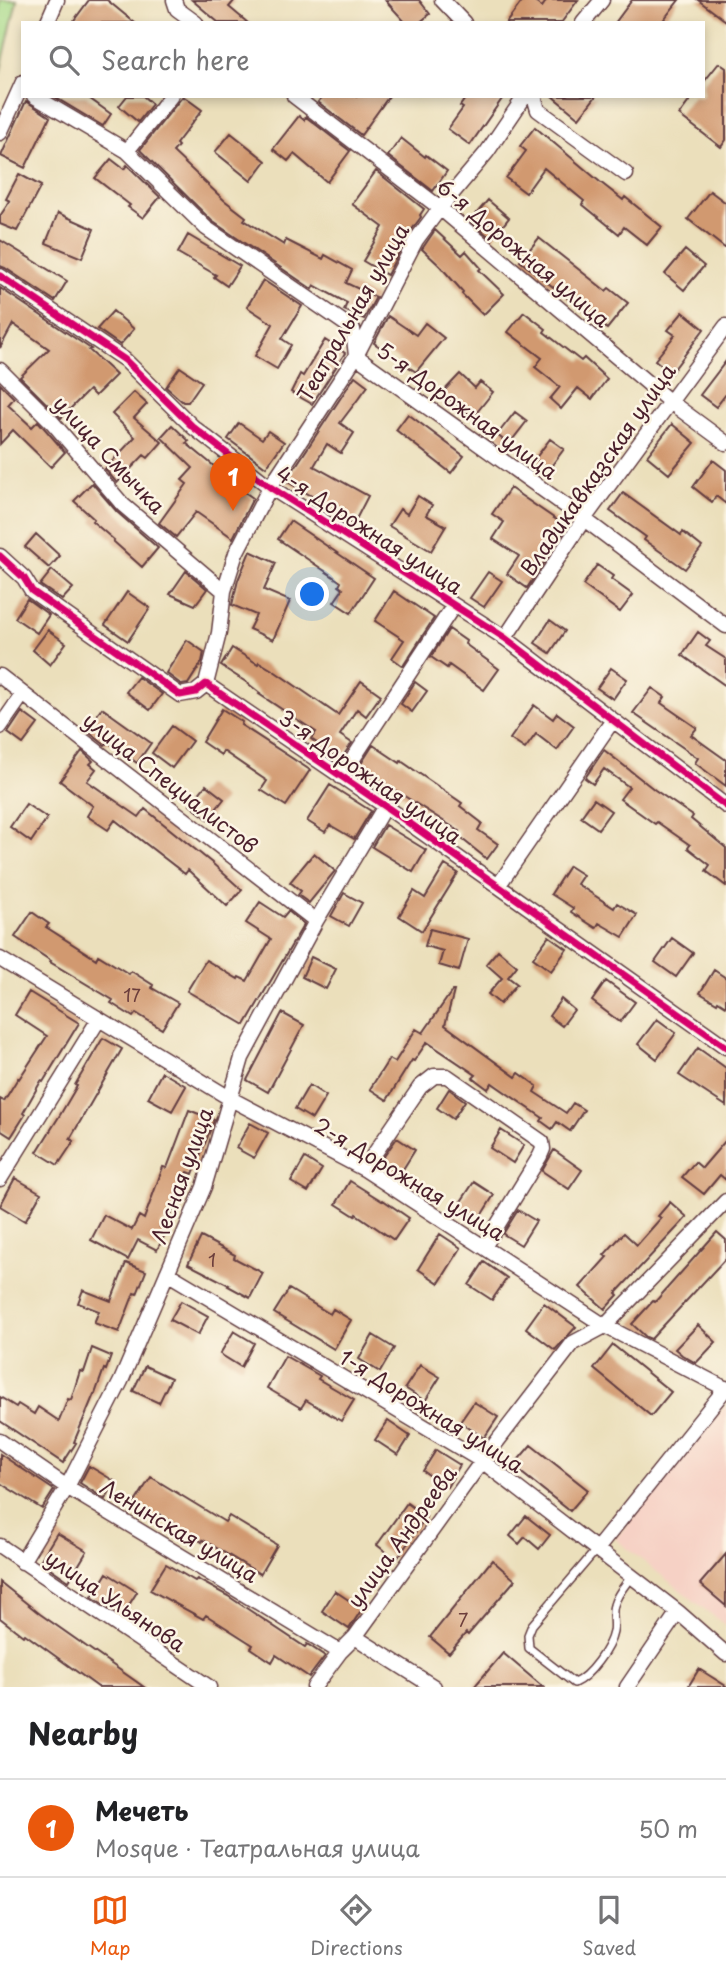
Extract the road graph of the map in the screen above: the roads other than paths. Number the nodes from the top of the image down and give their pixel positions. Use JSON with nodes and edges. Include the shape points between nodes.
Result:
{"nodes":[{"id":1,"x":57,"y":0,"type":"edge"},
{"id":2,"x":442,"y":0,"type":"edge"},
{"id":3,"x":601,"y":0,"type":"edge"},
{"id":4,"x":175,"y":3,"type":"edge"},
{"id":5,"x":48,"y":21,"type":"edge"},
{"id":6,"x":193,"y":21,"type":"edge"},
{"id":7,"x":462,"y":21,"type":"edge"},
{"id":8,"x":585,"y":21,"type":"edge"},
{"id":9,"x":21,"y":88,"type":"edge"},
{"id":10,"x":37,"y":98,"type":"edge"},
{"id":11,"x":169,"y":98,"type":"edge"},
{"id":12,"x":297,"y":98,"type":"edge"},
{"id":13,"x":524,"y":98,"type":"edge"},
{"id":14,"x":535,"y":98,"type":"edge"},
{"id":15,"x":0,"y":133,"type":"edge"},
{"id":16,"x":127,"y":151,"type":"junction"},
{"id":17,"x":626,"y":174,"type":"dead end"},
{"id":18,"x":440,"y":208,"type":"junction"},
{"id":19,"x":0,"y":276,"type":"edge"},
{"id":20,"x":726,"y":326,"type":"edge"},
{"id":21,"x":356,"y":356,"type":"junction"},
{"id":22,"x":0,"y":370,"type":"edge"},
{"id":23,"x":669,"y":401,"type":"junction"},
{"id":24,"x":726,"y":443,"type":"edge"},
{"id":25,"x":271,"y":486,"type":"junction"},
{"id":26,"x":584,"y":519,"type":"junction"},
{"id":27,"x":0,"y":556,"type":"edge"},
{"id":28,"x":224,"y":591,"type":"junction"},
{"id":29,"x":454,"y":605,"type":"junction"},
{"id":30,"x":726,"y":626,"type":"edge"},
{"id":31,"x":505,"y":639,"type":"junction"},
{"id":32,"x":0,"y":676,"type":"edge"},
{"id":33,"x":206,"y":684,"type":"junction"},
{"id":34,"x":23,"y":694,"type":"junction"},
{"id":35,"x":613,"y":720,"type":"junction"},
{"id":36,"x":0,"y":727,"type":"edge"},
{"id":37,"x":341,"y":777,"type":"junction"},
{"id":38,"x":385,"y":806,"type":"junction"},
{"id":39,"x":726,"y":806,"type":"edge"},
{"id":40,"x":498,"y":886,"type":"junction"},
{"id":41,"x":316,"y":920,"type":"junction"},
{"id":42,"x":0,"y":959,"type":"edge"},
{"id":43,"x":99,"y":1020,"type":"junction"},
{"id":44,"x":726,"y":1047,"type":"edge"},
{"id":45,"x":231,"y":1099,"type":"junction"},
{"id":46,"x":364,"y":1169,"type":"junction"},
{"id":47,"x":0,"y":1179,"type":"edge"},
{"id":48,"x":726,"y":1201,"type":"edge"},
{"id":49,"x":484,"y":1247,"type":"junction"},
{"id":50,"x":167,"y":1273,"type":"junction"},
{"id":51,"x":605,"y":1326,"type":"junction"},
{"id":52,"x":726,"y":1389,"type":"edge"},
{"id":53,"x":0,"y":1441,"type":"edge"},
{"id":54,"x":482,"y":1461,"type":"junction"},
{"id":55,"x":66,"y":1487,"type":"junction"},
{"id":56,"x":0,"y":1546,"type":"edge"},
{"id":57,"x":597,"y":1549,"type":"junction"},
{"id":58,"x":22,"y":1562,"type":"junction"},
{"id":59,"x":632,"y":1576,"type":"junction"},
{"id":60,"x":678,"y":1612,"type":"junction"},
{"id":61,"x":355,"y":1637,"type":"junction"},
{"id":62,"x":340,"y":1652,"type":"junction"},
{"id":63,"x":726,"y":1654,"type":"edge"},
{"id":64,"x":209,"y":1687,"type":"edge"},
{"id":65,"x":314,"y":1687,"type":"edge"},
{"id":66,"x":435,"y":1687,"type":"edge"},
{"id":67,"x":627,"y":1687,"type":"edge"}],
"edges":[{"from":1,"to":5,"type":"street"},
{"from":2,"to":7,"type":"street"},
{"from":3,"to":8,"type":"street"},
{"from":4,"to":6,"type":"street"},
{"from":9,"to":15,"type":"street"},
{"from":10,"to":16,"type":"street","name":"5-я Дорожная улица"},
{"from":11,"to":16,"type":"street"},
{"from":12,"to":18,"type":"street","name":"6-я Дорожная улица"},
{"from":13,"to":18,"type":"street","name":"Театральная улица","via":[[487,152]]},
{"from":14,"to":17,"type":"street","via":[[538,110]]},
{"from":16,"to":21,"type":"street","name":"5-я Дорожная улица","via":[[206,228],[353,329]]},
{"from":18,"to":21,"type":"street","name":"Театральная улица","via":[[416,240]]},
{"from":18,"to":23,"type":"street","name":"6-я Дорожная улица"},
{"from":19,"to":25,"type":"street","name":"4-я Дорожная улица","via":[[125,360],[193,427]]},
{"from":20,"to":23,"type":"street","name":"Владикавказская улица"},
{"from":21,"to":25,"type":"street","name":"Театральная улица"},
{"from":21,"to":26,"type":"street","name":"5-я Дорожная улица"},
{"from":22,"to":28,"type":"street","name":"улица Смычка","via":[[123,505]]},
{"from":23,"to":24,"type":"street","name":"6-я Дорожная улица"},
{"from":23,"to":26,"type":"street","name":"Владикавказская улица"},
{"from":25,"to":28,"type":"street","name":"Театральная улица","via":[[236,553]]},
{"from":25,"to":29,"type":"street","name":"4-я Дорожная улица"},
{"from":26,"to":30,"type":"street","name":"5-я Дорожная улица"},
{"from":26,"to":31,"type":"street","name":"Владикавказская улица"},
{"from":27,"to":33,"type":"street","via":[[32,591],[180,695]]},
{"from":28,"to":33,"type":"street","name":"Театральная улица"},
{"from":29,"to":31,"type":"street","name":"4-я Дорожная улица"},
{"from":29,"to":37,"type":"street"},
{"from":31,"to":35,"type":"street","name":"4-я Дорожная улица"},
{"from":32,"to":34,"type":"street","name":"улица Специалистов"},
{"from":33,"to":37,"type":"street","name":"3-я Дорожная улица"},
{"from":34,"to":36,"type":"street"},
{"from":34,"to":41,"type":"street","name":"улица Специалистов"},
{"from":35,"to":39,"type":"street","name":"4-я Дорожная улица"},
{"from":35,"to":40,"type":"street"},
{"from":37,"to":38,"type":"street","name":"3-я Дорожная улица"},
{"from":38,"to":40,"type":"street","name":"3-я Дорожная улица"},
{"from":38,"to":41,"type":"street","name":"Лесная улица"},
{"from":40,"to":44,"type":"street","name":"3-я Дорожная улица"},
{"from":41,"to":45,"type":"street","name":"Лесная улица","via":[[242,1058]]},
{"from":42,"to":43,"type":"street","name":"2-я Дорожная улица"},
{"from":43,"to":45,"type":"street","name":"2-я Дорожная улица"},
{"from":43,"to":47,"type":"street"},
{"from":45,"to":46,"type":"street","name":"2-я Дорожная улица"},
{"from":45,"to":50,"type":"street","name":"Лесная улица","via":[[204,1187]]},
{"from":46,"to":49,"type":"street","name":"2-я Дорожная улица"},
{"from":46,"to":49,"type":"street","via":[[421,1087],[434,1076],[447,1076],[542,1142],[540,1156]]},
{"from":48,"to":51,"type":"street","name":"улица Андреева"},
{"from":49,"to":51,"type":"street","name":"2-я Дорожная улица"},
{"from":50,"to":54,"type":"street","name":"1-я Дорожная улица"},
{"from":50,"to":55,"type":"street","name":"Лесная улица","via":[[121,1381]]},
{"from":51,"to":52,"type":"street","name":"2-я Дорожная улица"},
{"from":51,"to":54,"type":"street","name":"улица Андреева","via":[[573,1343]]},
{"from":52,"to":57,"type":"street"},
{"from":53,"to":55,"type":"street","name":"Ленинская улица"},
{"from":54,"to":57,"type":"street","name":"1-я Дорожная улица"},
{"from":54,"to":61,"type":"street","name":"улица Андреева"},
{"from":55,"to":58,"type":"street","name":"Лесная улица"},
{"from":55,"to":62,"type":"street","name":"Ленинская улица"},
{"from":56,"to":58,"type":"street","name":"улица Ульянова"},
{"from":57,"to":59,"type":"street","name":"1-я Дорожная улица"},
{"from":57,"to":59,"type":"lane","via":[[528,1635],[529,1648],[574,1683],[582,1680],[609,1645],[614,1629],[611,1612]]},
{"from":58,"to":64,"type":"street","name":"улица Ульянова"},
{"from":59,"to":60,"type":"street","name":"1-я Дорожная улица"},
{"from":60,"to":63,"type":"street","name":"1-я Дорожная улица"},
{"from":60,"to":67,"type":"street"},
{"from":61,"to":62,"type":"street","name":"улица Андреева"},
{"from":61,"to":66,"type":"street"},
{"from":62,"to":65,"type":"street","name":"улица Андреева"}]}
